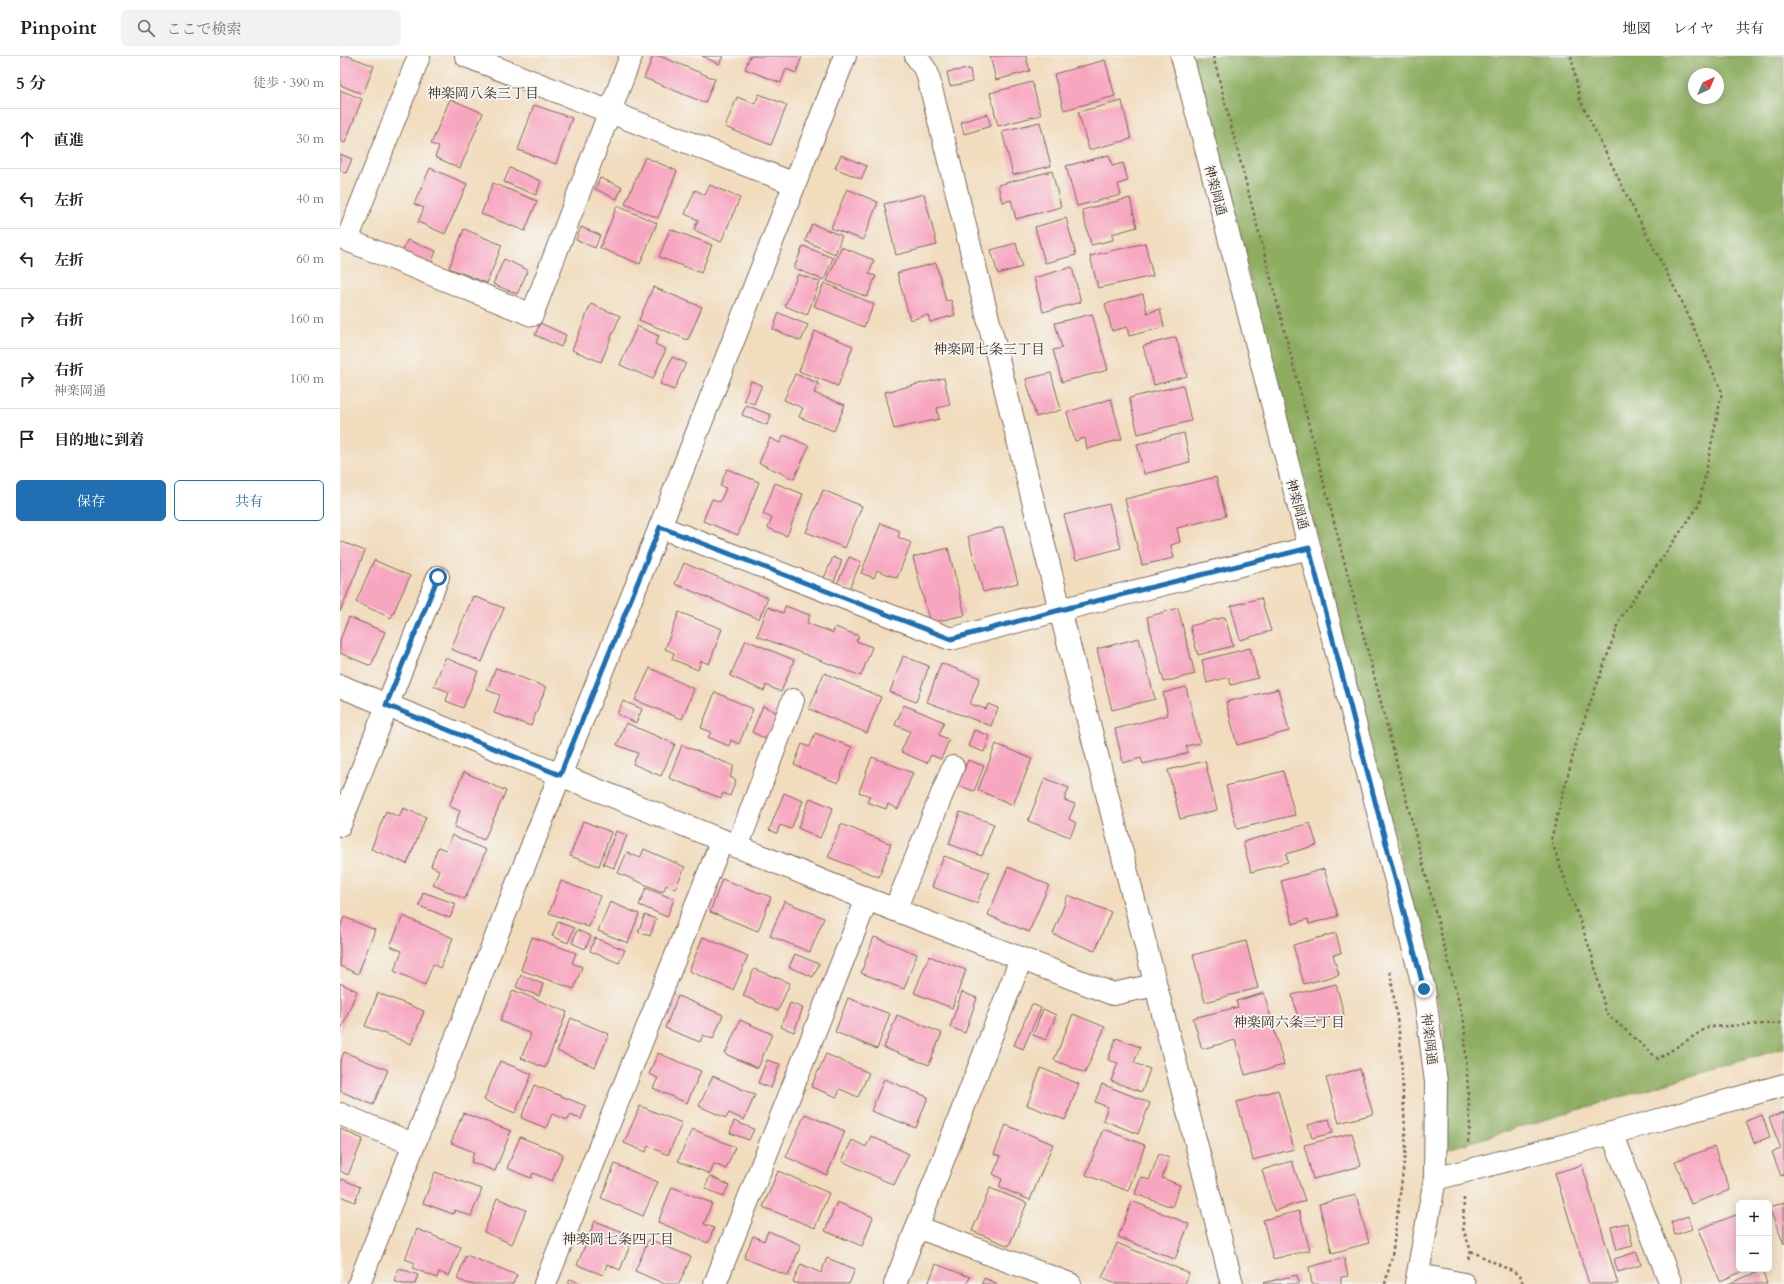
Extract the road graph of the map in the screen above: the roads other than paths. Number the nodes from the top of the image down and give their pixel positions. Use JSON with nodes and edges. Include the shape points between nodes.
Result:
{"nodes":[{"id":1,"x":419,"y":56,"type":"edge"},
{"id":2,"x":466,"y":56,"type":"edge"},
{"id":3,"x":631,"y":56,"type":"edge"},
{"id":4,"x":845,"y":56,"type":"edge"},
{"id":5,"x":916,"y":56,"type":"edge"},
{"id":6,"x":1182,"y":56,"type":"edge"},
{"id":7,"x":609,"y":112,"type":"junction"},
{"id":8,"x":795,"y":184,"type":"junction"},
{"id":9,"x":660,"y":527,"type":"junction"},
{"id":10,"x":1309,"y":548,"type":"junction"},
{"id":11,"x":438,"y":577,"type":"dead end"},
{"id":12,"x":1060,"y":610,"type":"junction"},
{"id":13,"x":340,"y":686,"type":"edge"},
{"id":14,"x":793,"y":700,"type":"dead end"},
{"id":15,"x":386,"y":705,"type":"junction"},
{"id":16,"x":953,"y":767,"type":"dead end"},
{"id":17,"x":560,"y":775,"type":"junction"},
{"id":18,"x":340,"y":825,"type":"edge"},
{"id":19,"x":729,"y":843,"type":"junction"},
{"id":20,"x":867,"y":899,"type":"junction"},
{"id":21,"x":895,"y":910,"type":"junction"},
{"id":22,"x":1021,"y":959,"type":"junction"},
{"id":23,"x":1155,"y":985,"type":"junction"},
{"id":24,"x":1784,"y":1085,"type":"edge"},
{"id":25,"x":340,"y":1114,"type":"edge"},
{"id":26,"x":1612,"y":1133,"type":"junction"},
{"id":27,"x":414,"y":1144,"type":"junction"},
{"id":28,"x":1436,"y":1179,"type":"junction"},
{"id":29,"x":917,"y":1227,"type":"junction"},
{"id":30,"x":1418,"y":1280,"type":"edge"},
{"id":31,"x":359,"y":1284,"type":"edge"},
{"id":32,"x":545,"y":1284,"type":"edge"},
{"id":33,"x":715,"y":1284,"type":"edge"},
{"id":34,"x":894,"y":1284,"type":"edge"},
{"id":35,"x":1070,"y":1284,"type":"edge"},
{"id":36,"x":1232,"y":1284,"type":"edge"},
{"id":37,"x":1464,"y":1284,"type":"edge"},
{"id":38,"x":1671,"y":1284,"type":"edge"}],
"edges":[{"from":1,"to":7,"type":"street","via":[[347,240],[532,315]]},
{"from":2,"to":7,"type":"street"},
{"from":3,"to":7,"type":"street"},
{"from":4,"to":8,"type":"street"},
{"from":5,"to":12,"type":"street","via":[[927,72]]},
{"from":6,"to":10,"type":"street","name":"神楽岡通"},
{"from":7,"to":8,"type":"street"},
{"from":8,"to":9,"type":"street"},
{"from":9,"to":12,"type":"street","via":[[951,639]]},
{"from":9,"to":17,"type":"street"},
{"from":10,"to":12,"type":"street"},
{"from":10,"to":28,"type":"street","name":"神楽岡通","via":[[1424,989],[1436,1082]]},
{"from":11,"to":15,"type":"street"},
{"from":12,"to":23,"type":"street"},
{"from":13,"to":15,"type":"street"},
{"from":14,"to":19,"type":"street"},
{"from":15,"to":17,"type":"street"},
{"from":15,"to":18,"type":"street"},
{"from":16,"to":21,"type":"street"},
{"from":17,"to":19,"type":"street"},
{"from":17,"to":27,"type":"street"},
{"from":19,"to":20,"type":"street"},
{"from":19,"to":32,"type":"street"},
{"from":20,"to":21,"type":"street"},
{"from":20,"to":33,"type":"street"},
{"from":21,"to":22,"type":"street"},
{"from":22,"to":23,"type":"street","via":[[1113,994]]},
{"from":22,"to":29,"type":"street"},
{"from":23,"to":36,"type":"street"},
{"from":24,"to":26,"type":"street"},
{"from":25,"to":27,"type":"street"},
{"from":26,"to":28,"type":"street"},
{"from":26,"to":38,"type":"street"},
{"from":27,"to":31,"type":"street"},
{"from":28,"to":30,"type":"street","name":"神楽岡通"},
{"from":29,"to":34,"type":"street"},
{"from":29,"to":35,"type":"street"},
{"from":30,"to":37,"type":"street"}]}
